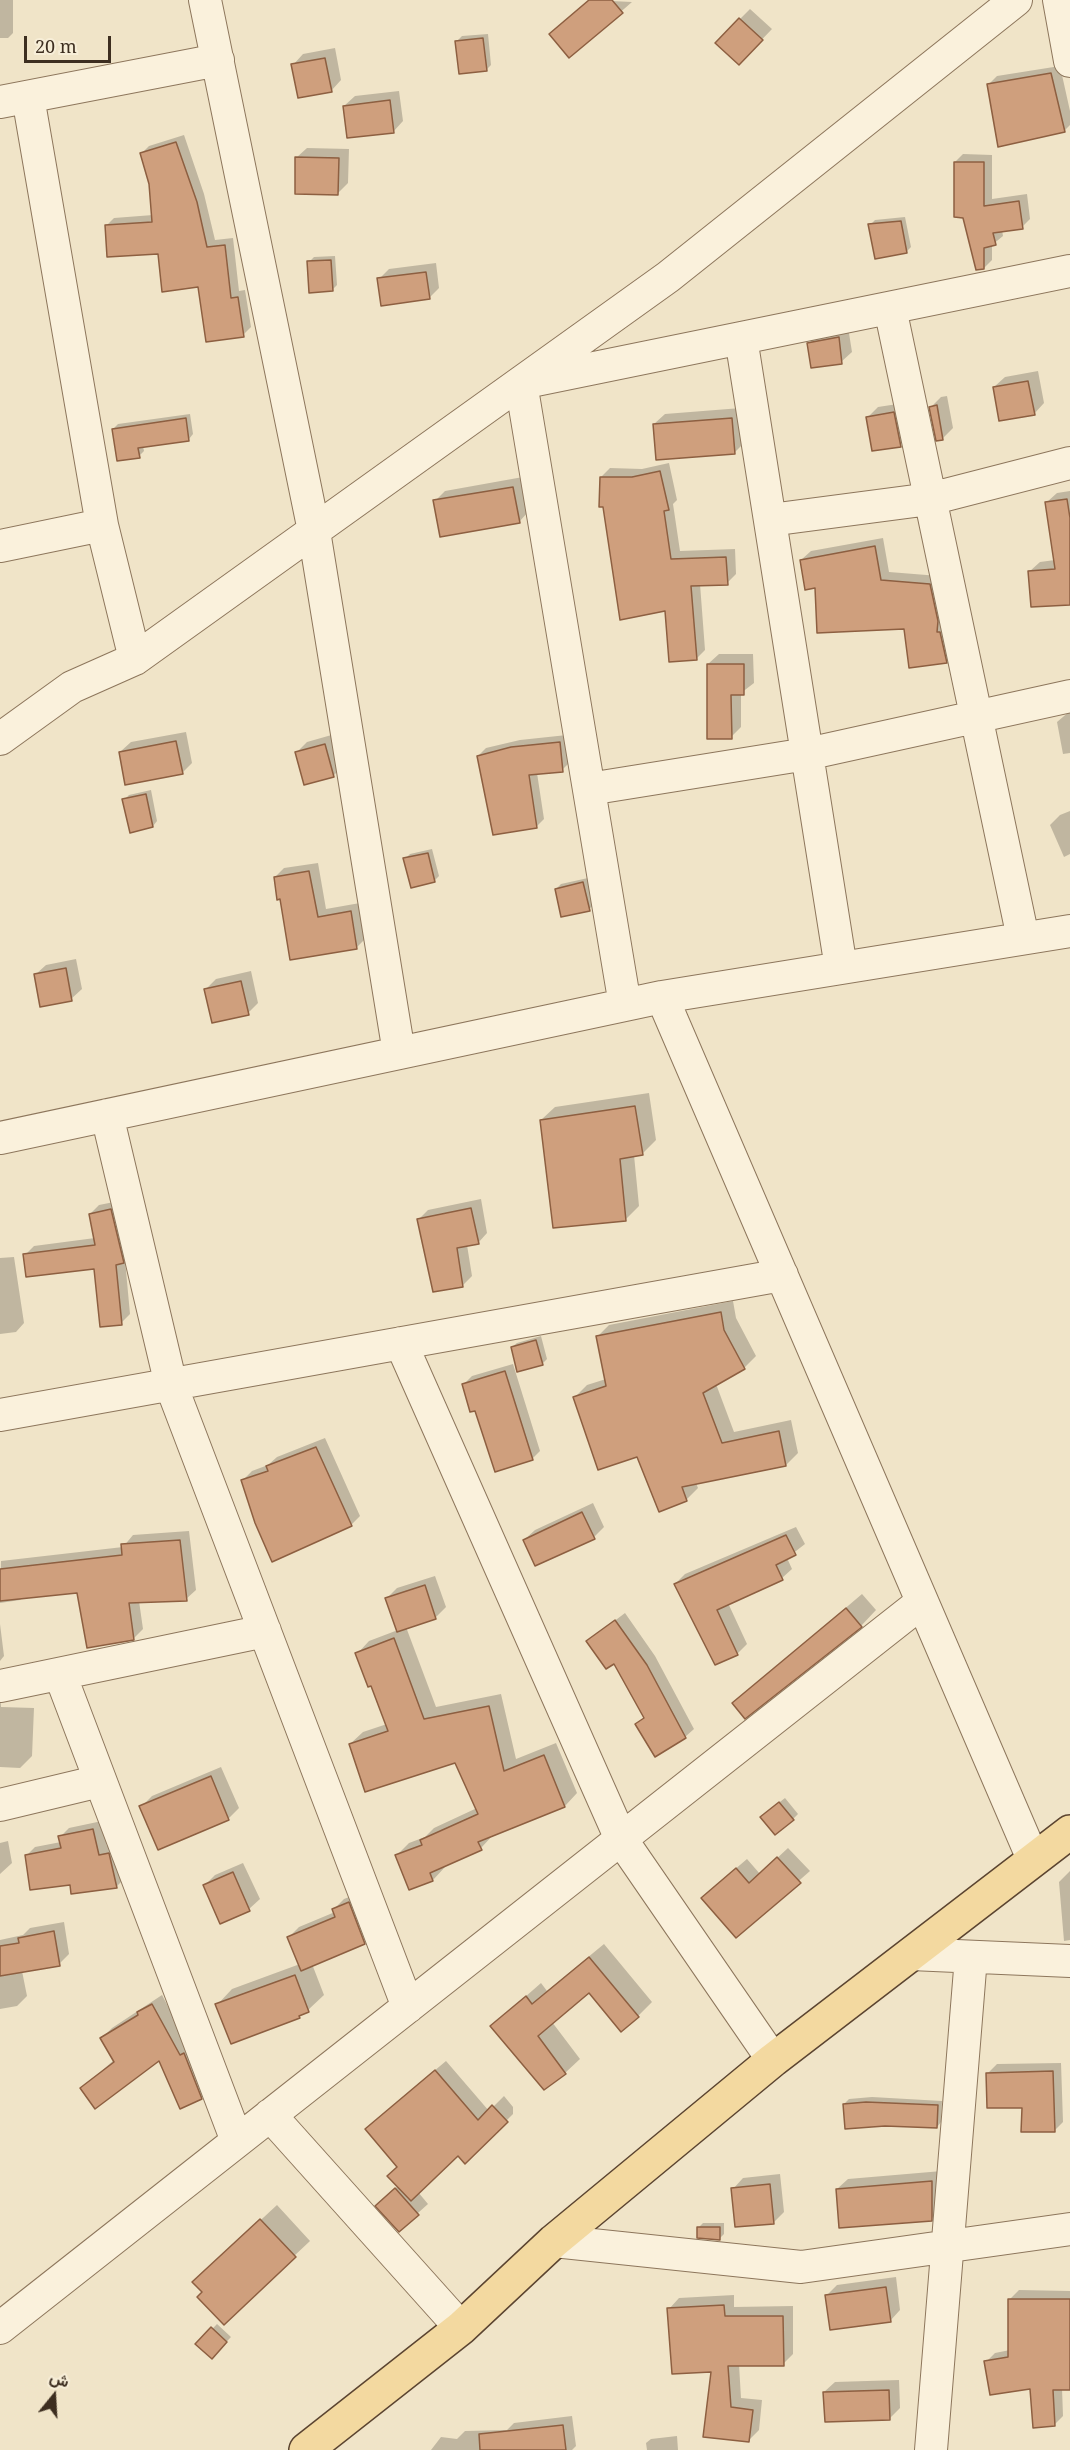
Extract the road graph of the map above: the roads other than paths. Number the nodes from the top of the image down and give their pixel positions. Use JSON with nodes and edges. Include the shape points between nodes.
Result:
{"nodes":[{"id":1,"x":206,"y":0,"type":"edge"},
{"id":2,"x":1016,"y":0,"type":"edge"},
{"id":3,"x":1059,"y":0,"type":"edge"},
{"id":4,"x":218,"y":60,"type":"junction"},
{"id":5,"x":1070,"y":61,"type":"edge"},
{"id":6,"x":14,"y":99,"type":"edge"},
{"id":7,"x":1070,"y":271,"type":"edge"},
{"id":8,"x":890,"y":308,"type":"junction"},
{"id":9,"x":741,"y":338,"type":"junction"},
{"id":10,"x":521,"y":383,"type":"junction"},
{"id":11,"x":1070,"y":463,"type":"edge"},
{"id":12,"x":930,"y":499,"type":"junction"},
{"id":13,"x":770,"y":520,"type":"junction"},
{"id":14,"x":102,"y":525,"type":"junction"},
{"id":15,"x":314,"y":531,"type":"junction"},
{"id":16,"x":0,"y":546,"type":"edge"},
{"id":17,"x":135,"y":659,"type":"junction"},
{"id":18,"x":1070,"y":696,"type":"edge"},
{"id":19,"x":976,"y":716,"type":"junction"},
{"id":20,"x":0,"y":740,"type":"edge"},
{"id":21,"x":807,"y":754,"type":"junction"},
{"id":22,"x":589,"y":789,"type":"junction"},
{"id":23,"x":1070,"y":931,"type":"edge"},
{"id":24,"x":1023,"y":938,"type":"junction"},
{"id":25,"x":841,"y":968,"type":"junction"},
{"id":26,"x":662,"y":997,"type":"junction"},
{"id":27,"x":625,"y":1005,"type":"junction"},
{"id":28,"x":399,"y":1053,"type":"junction"},
{"id":29,"x":106,"y":1115,"type":"junction"},
{"id":30,"x":0,"y":1138,"type":"edge"},
{"id":31,"x":782,"y":1275,"type":"junction"},
{"id":32,"x":401,"y":1343,"type":"junction"},
{"id":33,"x":171,"y":1385,"type":"junction"},
{"id":34,"x":0,"y":1415,"type":"edge"},
{"id":35,"x":922,"y":1602,"type":"junction"},
{"id":36,"x":265,"y":1631,"type":"junction"},
{"id":37,"x":60,"y":1674,"type":"junction"},
{"id":38,"x":0,"y":1686,"type":"edge"},
{"id":39,"x":100,"y":1781,"type":"junction"},
{"id":40,"x":0,"y":1805,"type":"edge"},
{"id":41,"x":1070,"y":1832,"type":"edge"},
{"id":42,"x":621,"y":1839,"type":"junction"},
{"id":43,"x":1033,"y":1859,"type":"junction"},
{"id":44,"x":911,"y":1954,"type":"junction"},
{"id":45,"x":971,"y":1957,"type":"junction"},
{"id":46,"x":1070,"y":1961,"type":"edge"},
{"id":47,"x":408,"y":2007,"type":"junction"},
{"id":48,"x":773,"y":2060,"type":"junction"},
{"id":49,"x":270,"y":2115,"type":"junction"},
{"id":50,"x":237,"y":2141,"type":"junction"},
{"id":51,"x":1070,"y":2229,"type":"edge"},
{"id":52,"x":554,"y":2241,"type":"junction"},
{"id":53,"x":946,"y":2247,"type":"junction"},
{"id":54,"x":0,"y":2328,"type":"edge"},
{"id":55,"x":461,"y":2328,"type":"junction"},
{"id":56,"x":306,"y":2450,"type":"edge"},
{"id":57,"x":931,"y":2450,"type":"edge"}],
"edges":[{"from":1,"to":4,"type":"street"},
{"from":2,"to":10,"type":"street","via":[[668,277]]},
{"from":3,"to":5,"type":"street"},
{"from":4,"to":6,"type":"street"},
{"from":4,"to":15,"type":"street"},
{"from":6,"to":14,"type":"street"},
{"from":7,"to":8,"type":"street"},
{"from":8,"to":9,"type":"street"},
{"from":8,"to":12,"type":"street"},
{"from":9,"to":10,"type":"street"},
{"from":9,"to":13,"type":"street"},
{"from":10,"to":15,"type":"street"},
{"from":10,"to":22,"type":"street"},
{"from":11,"to":12,"type":"street"},
{"from":12,"to":13,"type":"street"},
{"from":12,"to":19,"type":"street"},
{"from":13,"to":21,"type":"street"},
{"from":14,"to":16,"type":"street"},
{"from":14,"to":17,"type":"street"},
{"from":15,"to":17,"type":"street"},
{"from":15,"to":28,"type":"street"},
{"from":17,"to":20,"type":"street","via":[[72,687]]},
{"from":18,"to":19,"type":"street"},
{"from":19,"to":21,"type":"street"},
{"from":19,"to":24,"type":"street"},
{"from":21,"to":22,"type":"street"},
{"from":21,"to":25,"type":"street"},
{"from":22,"to":27,"type":"street"},
{"from":23,"to":24,"type":"street"},
{"from":24,"to":25,"type":"street"},
{"from":25,"to":26,"type":"street"},
{"from":26,"to":27,"type":"street"},
{"from":26,"to":31,"type":"street"},
{"from":27,"to":28,"type":"street"},
{"from":28,"to":29,"type":"street"},
{"from":29,"to":30,"type":"street"},
{"from":29,"to":33,"type":"street"},
{"from":31,"to":32,"type":"street"},
{"from":31,"to":35,"type":"street"},
{"from":32,"to":33,"type":"street"},
{"from":32,"to":42,"type":"street"},
{"from":33,"to":34,"type":"street"},
{"from":33,"to":36,"type":"street"},
{"from":35,"to":42,"type":"street"},
{"from":35,"to":43,"type":"street"},
{"from":36,"to":37,"type":"street"},
{"from":36,"to":47,"type":"street"},
{"from":37,"to":38,"type":"street"},
{"from":37,"to":39,"type":"street"},
{"from":39,"to":40,"type":"street"},
{"from":39,"to":50,"type":"street"},
{"from":41,"to":43,"type":"main road"},
{"from":42,"to":47,"type":"street"},
{"from":42,"to":48,"type":"street"},
{"from":43,"to":44,"type":"main road"},
{"from":44,"to":45,"type":"street"},
{"from":44,"to":48,"type":"main road"},
{"from":45,"to":46,"type":"street"},
{"from":45,"to":53,"type":"street"},
{"from":47,"to":49,"type":"street"},
{"from":48,"to":52,"type":"main road"},
{"from":49,"to":50,"type":"street"},
{"from":49,"to":55,"type":"street"},
{"from":50,"to":54,"type":"street"},
{"from":51,"to":53,"type":"street"},
{"from":52,"to":53,"type":"street","via":[[801,2268]]},
{"from":52,"to":55,"type":"main road"},
{"from":53,"to":57,"type":"street"},
{"from":55,"to":56,"type":"main road"}]}
